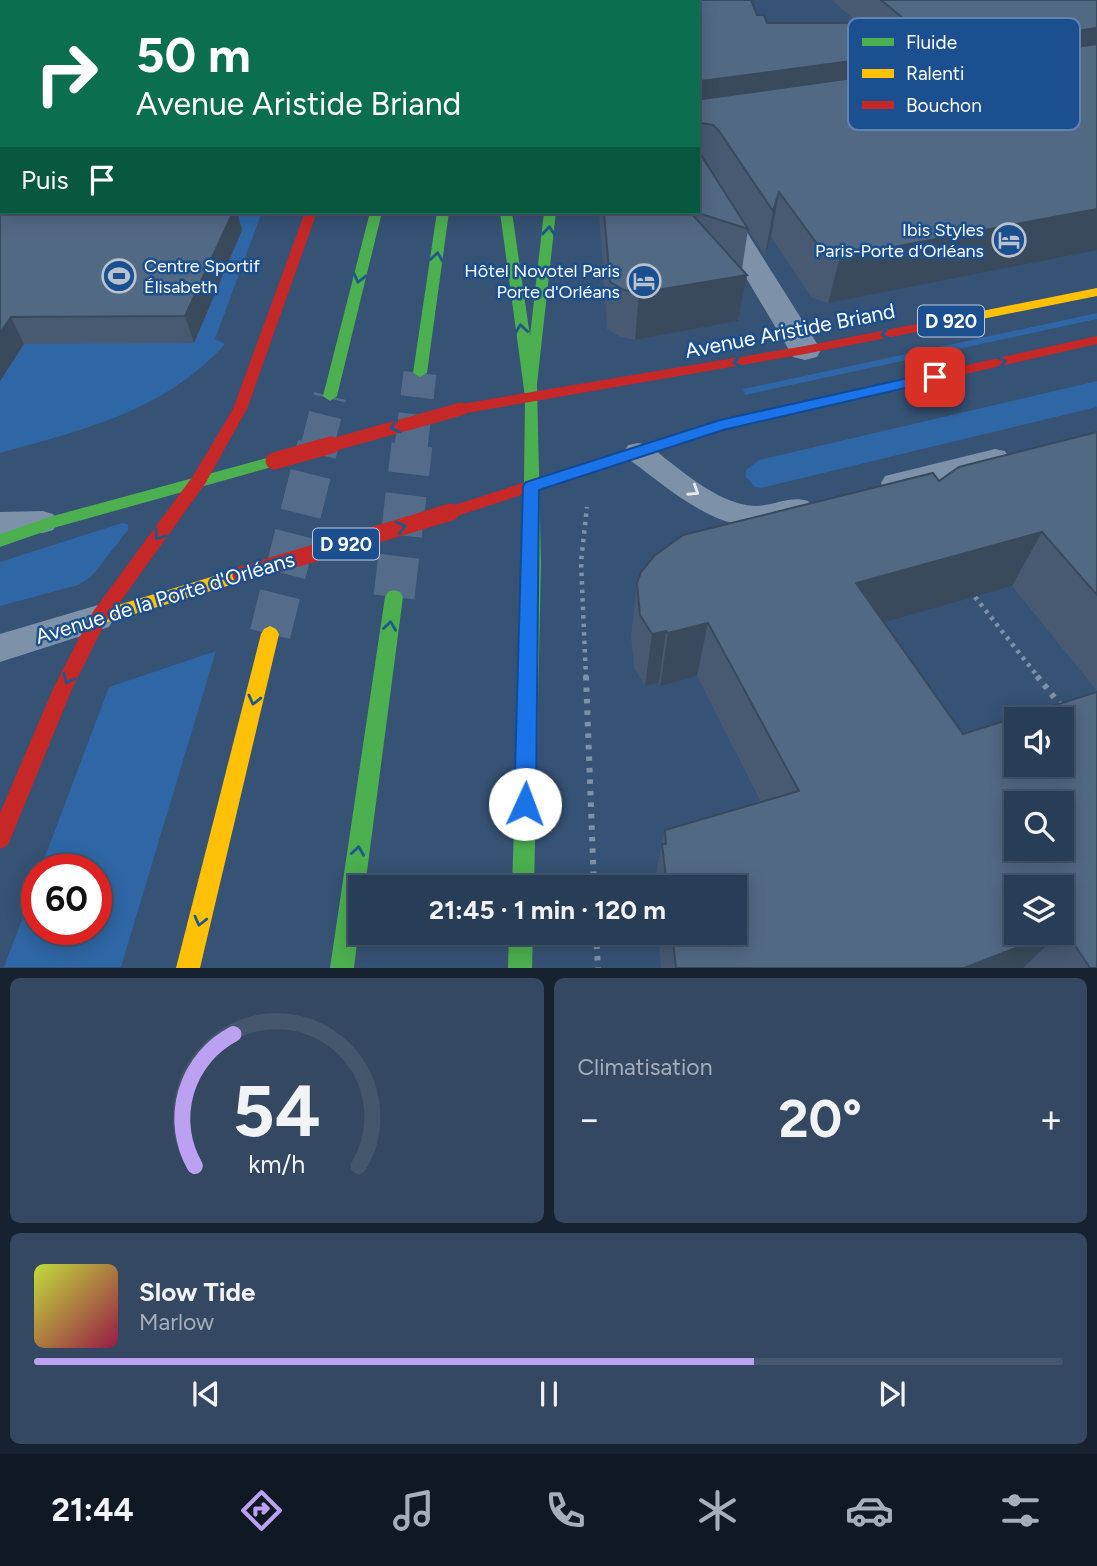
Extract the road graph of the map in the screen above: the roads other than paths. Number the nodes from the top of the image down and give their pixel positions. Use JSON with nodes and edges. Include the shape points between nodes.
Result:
{"nodes":[{"id":1,"x":700,"y":178,"type":"edge"},
{"id":2,"x":311,"y":214,"type":"edge"},
{"id":3,"x":376,"y":214,"type":"edge"},
{"id":4,"x":443,"y":214,"type":"edge"},
{"id":5,"x":506,"y":214,"type":"edge"},
{"id":6,"x":550,"y":214,"type":"edge"},
{"id":7,"x":1097,"y":292,"type":"edge"},
{"id":8,"x":1097,"y":340,"type":"edge"},
{"id":9,"x":805,"y":351,"type":"junction"},
{"id":10,"x":420,"y":373,"type":"tunnel mouth"},
{"id":11,"x":330,"y":396,"type":"tunnel mouth"},
{"id":12,"x":532,"y":397,"type":"junction"},
{"id":13,"x":638,"y":452,"type":"junction"},
{"id":14,"x":1018,"y":453,"type":"edge"},
{"id":15,"x":200,"y":480,"type":"junction"},
{"id":16,"x":531,"y":486,"type":"junction"},
{"id":17,"x":872,"y":489,"type":"edge"},
{"id":18,"x":819,"y":502,"type":"edge"},
{"id":19,"x":53,"y":522,"type":"junction"},
{"id":20,"x":0,"y":523,"type":"edge"},
{"id":21,"x":0,"y":541,"type":"edge"},
{"id":22,"x":394,"y":597,"type":"tunnel mouth"},
{"id":23,"x":98,"y":618,"type":"junction"},
{"id":24,"x":270,"y":634,"type":"tunnel mouth"},
{"id":25,"x":0,"y":648,"type":"edge"},
{"id":26,"x":3,"y":822,"type":"edge"},
{"id":27,"x":523,"y":875,"type":"edge"},
{"id":28,"x":521,"y":945,"type":"edge"},
{"id":29,"x":188,"y":968,"type":"edge"},
{"id":30,"x":342,"y":968,"type":"edge"},
{"id":31,"x":520,"y":968,"type":"edge"}],
"edges":[{"from":1,"to":9,"type":"street"},
{"from":2,"to":15,"type":"main road","via":[[240,409]]},
{"from":3,"to":11,"type":"main road","one_way":true},
{"from":10,"to":4,"type":"main road","one_way":true},
{"from":12,"to":5,"type":"main road","one_way":true},
{"from":12,"to":6,"type":"main road","one_way":true},
{"from":7,"to":9,"type":"main road","name":"Avenue Aristide Briand","number":"D 920","one_way":true},
{"from":13,"to":8,"type":"main road","number":"D 920","one_way":true,"via":[[720,425]]},
{"from":9,"to":12,"type":"main road","name":"Avenue Aristide Briand","number":"D 920","one_way":true},
{"from":12,"to":15,"type":"main road","number":"D 920","one_way":true,"bridge":true,"via":[[461,409]]},
{"from":12,"to":16,"type":"main road"},
{"from":13,"to":16,"type":"main road","number":"D 920"},
{"from":13,"to":18,"type":"lane","one_way":true,"via":[[699,495],[751,516]]},
{"from":14,"to":17,"type":"lane"},
{"from":15,"to":19,"type":"main road"},
{"from":15,"to":23,"type":"main road","one_way":true},
{"from":23,"to":16,"type":"main road","name":"Avenue de la Porte d'Orléans","number":"D 920","one_way":true,"bridge":true},
{"from":16,"to":27,"type":"main road"},
{"from":19,"to":20,"type":"lane"},
{"from":19,"to":21,"type":"main road"},
{"from":30,"to":22,"type":"main road","one_way":true},
{"from":23,"to":25,"type":"lane","name":"Avenue de la Porte d'Orléans"},
{"from":23,"to":26,"type":"main road","one_way":true},
{"from":24,"to":29,"type":"main road","one_way":true},
{"from":28,"to":31,"type":"main road"}]}
